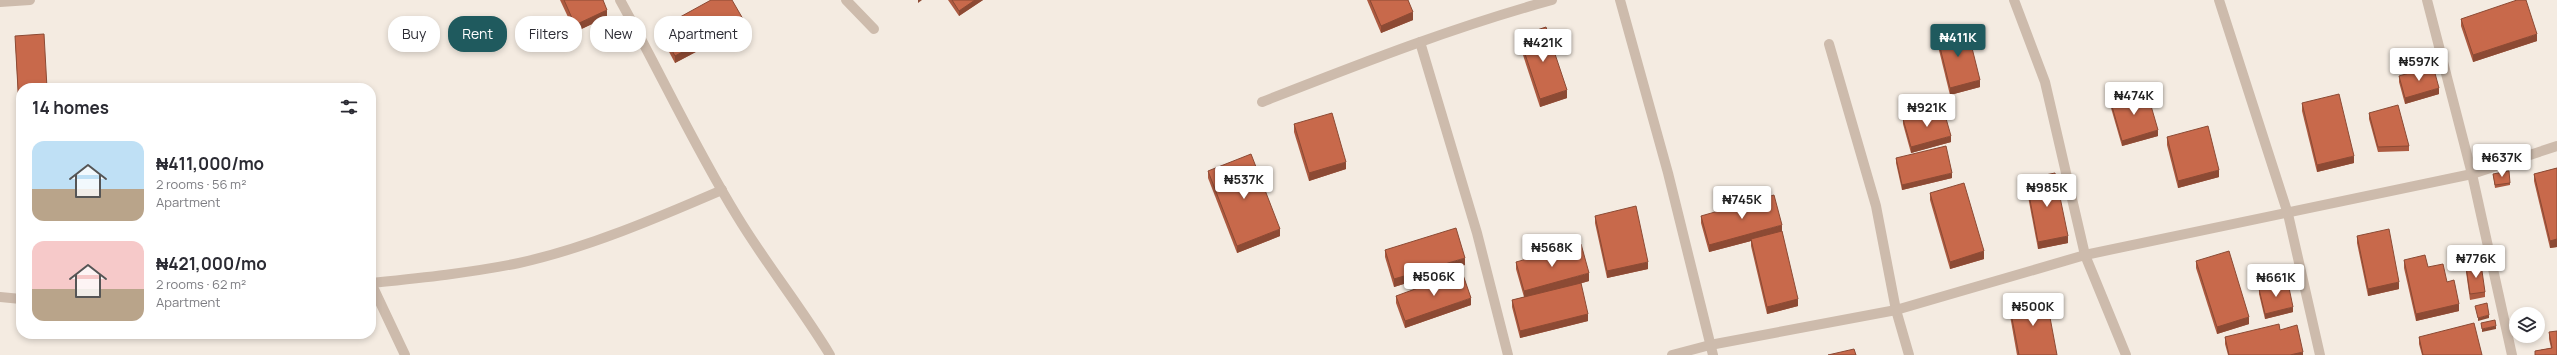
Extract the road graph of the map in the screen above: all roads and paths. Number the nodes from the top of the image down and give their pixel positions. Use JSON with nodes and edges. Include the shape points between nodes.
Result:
{"nodes":[{"id":1,"x":30,"y":0,"type":"edge"},
{"id":2,"x":620,"y":0,"type":"edge"},
{"id":3,"x":846,"y":0,"type":"edge"},
{"id":4,"x":1552,"y":0,"type":"edge"},
{"id":5,"x":1620,"y":0,"type":"edge"},
{"id":6,"x":2014,"y":0,"type":"edge"},
{"id":7,"x":2218,"y":0,"type":"edge"},
{"id":8,"x":2427,"y":0,"type":"edge"},
{"id":9,"x":0,"y":2,"type":"edge"},
{"id":10,"x":874,"y":29,"type":"dead end"},
{"id":11,"x":1420,"y":42,"type":"junction"},
{"id":12,"x":1829,"y":44,"type":"dead end"},
{"id":13,"x":1262,"y":102,"type":"dead end"},
{"id":14,"x":2557,"y":146,"type":"edge"},
{"id":15,"x":2472,"y":174,"type":"junction"},
{"id":16,"x":722,"y":190,"type":"junction"},
{"id":17,"x":2288,"y":214,"type":"junction"},
{"id":18,"x":2085,"y":255,"type":"junction"},
{"id":19,"x":376,"y":282,"type":"edge"},
{"id":20,"x":376,"y":294,"type":"edge"},
{"id":21,"x":0,"y":297,"type":"edge"},
{"id":22,"x":16,"y":299,"type":"edge"},
{"id":23,"x":1896,"y":310,"type":"junction"},
{"id":24,"x":1712,"y":350,"type":"edge"},
{"id":25,"x":405,"y":355,"type":"edge"},
{"id":26,"x":830,"y":355,"type":"edge"},
{"id":27,"x":1508,"y":355,"type":"edge"},
{"id":28,"x":1672,"y":355,"type":"edge"},
{"id":29,"x":1909,"y":355,"type":"edge"},
{"id":30,"x":2126,"y":355,"type":"edge"},
{"id":31,"x":2320,"y":355,"type":"edge"},
{"id":32,"x":2512,"y":355,"type":"edge"}],
"edges":[{"from":1,"to":9,"type":"street"},
{"from":2,"to":16,"type":"street","via":[[697,149]]},
{"from":3,"to":10,"type":"street"},
{"from":4,"to":11,"type":"street"},
{"from":5,"to":24,"type":"street","via":[[1668,173]]},
{"from":6,"to":18,"type":"street","via":[[2045,82]]},
{"from":7,"to":17,"type":"street"},
{"from":8,"to":15,"type":"street"},
{"from":11,"to":13,"type":"street"},
{"from":11,"to":27,"type":"street","via":[[1477,233]]},
{"from":12,"to":23,"type":"street","via":[[1876,206]]},
{"from":14,"to":15,"type":"street"},
{"from":15,"to":17,"type":"street"},
{"from":15,"to":32,"type":"street"},
{"from":16,"to":19,"type":"street","via":[[651,220],[520,262],[453,274]]},
{"from":16,"to":26,"type":"street","via":[[805,313]]},
{"from":17,"to":18,"type":"street"},
{"from":17,"to":31,"type":"street"},
{"from":18,"to":23,"type":"street"},
{"from":18,"to":30,"type":"street"},
{"from":20,"to":25,"type":"street"},
{"from":21,"to":22,"type":"street"},
{"from":23,"to":24,"type":"street"},
{"from":23,"to":29,"type":"street"},
{"from":24,"to":28,"type":"street"}]}
